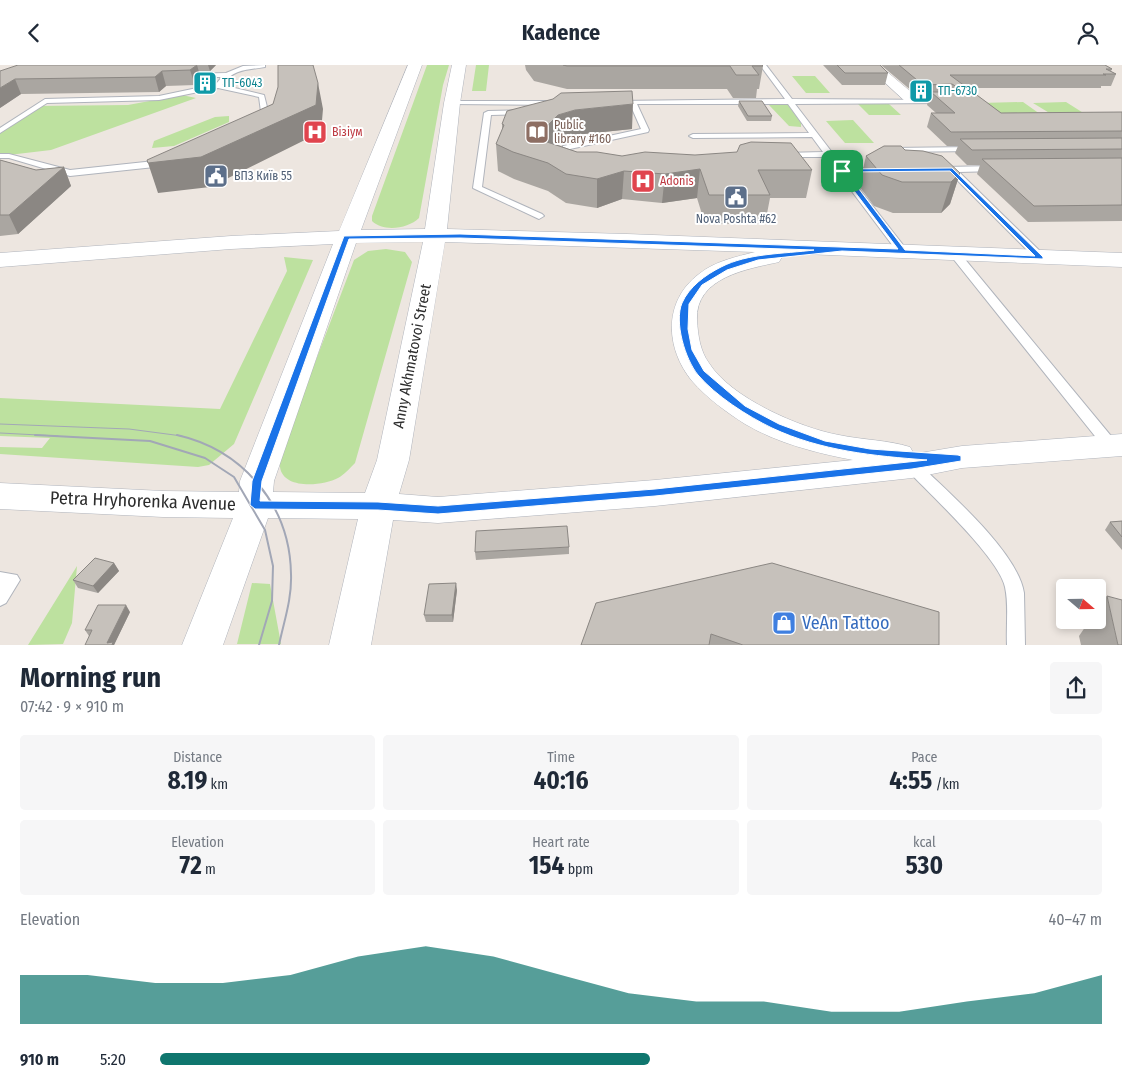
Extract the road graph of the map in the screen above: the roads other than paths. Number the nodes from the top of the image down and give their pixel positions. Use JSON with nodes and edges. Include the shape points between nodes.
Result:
{"nodes":[{"id":1,"x":415,"y":65,"type":"edge"},
{"id":2,"x":459,"y":65,"type":"edge"},
{"id":3,"x":763,"y":65,"type":"edge"},
{"id":4,"x":872,"y":65,"type":"edge"},
{"id":5,"x":263,"y":66,"type":"dead end"},
{"id":6,"x":753,"y":66,"type":"edge"},
{"id":7,"x":172,"y":75,"type":"edge"},
{"id":8,"x":201,"y":75,"type":"junction"},
{"id":9,"x":225,"y":75,"type":"junction"},
{"id":10,"x":218,"y":86,"type":"junction"},
{"id":11,"x":152,"y":99,"type":"junction"},
{"id":12,"x":912,"y":100,"type":"junction"},
{"id":13,"x":789,"y":101,"type":"junction"},
{"id":14,"x":948,"y":101,"type":"edge"},
{"id":15,"x":613,"y":102,"type":"edge"},
{"id":16,"x":633,"y":102,"type":"junction"},
{"id":17,"x":452,"y":103,"type":"junction"},
{"id":18,"x":544,"y":103,"type":"junction"},
{"id":19,"x":564,"y":103,"type":"edge"},
{"id":20,"x":255,"y":130,"type":"edge"},
{"id":21,"x":0,"y":131,"type":"edge"},
{"id":22,"x":693,"y":135,"type":"dead end"},
{"id":23,"x":815,"y":135,"type":"junction"},
{"id":24,"x":982,"y":149,"type":"edge"},
{"id":25,"x":891,"y":150,"type":"edge"},
{"id":26,"x":829,"y":154,"type":"junction"},
{"id":27,"x":770,"y":155,"type":"edge"},
{"id":28,"x":0,"y":156,"type":"edge"},
{"id":29,"x":174,"y":162,"type":"edge"},
{"id":30,"x":576,"y":164,"type":"edge"},
{"id":31,"x":952,"y":169,"type":"junction"},
{"id":32,"x":999,"y":169,"type":"edge"},
{"id":33,"x":894,"y":170,"type":"edge"},
{"id":34,"x":932,"y":170,"type":"edge"},
{"id":35,"x":842,"y":171,"type":"junction"},
{"id":36,"x":539,"y":216,"type":"dead end"},
{"id":37,"x":435,"y":236,"type":"junction"},
{"id":38,"x":347,"y":237,"type":"junction"},
{"id":39,"x":842,"y":249,"type":"junction"},
{"id":40,"x":903,"y":252,"type":"junction"},
{"id":41,"x":955,"y":254,"type":"junction"},
{"id":42,"x":1041,"y":258,"type":"junction"},
{"id":43,"x":0,"y":260,"type":"edge"},
{"id":44,"x":1122,"y":260,"type":"edge"},
{"id":45,"x":1116,"y":446,"type":"edge"},
{"id":46,"x":958,"y":459,"type":"junction"},
{"id":47,"x":912,"y":466,"type":"junction"},
{"id":48,"x":0,"y":496,"type":"edge"},
{"id":49,"x":255,"y":505,"type":"junction"},
{"id":50,"x":378,"y":506,"type":"junction"},
{"id":51,"x":0,"y":579,"type":"edge"},
{"id":52,"x":0,"y":598,"type":"edge"},
{"id":53,"x":202,"y":645,"type":"edge"},
{"id":54,"x":350,"y":645,"type":"edge"},
{"id":55,"x":1016,"y":645,"type":"edge"}],
"edges":[{"from":1,"to":38,"type":"main road"},
{"from":2,"to":17,"type":"main road","name":"Anny Akhmatovoi Street"},
{"from":3,"to":6,"type":"lane"},
{"from":3,"to":13,"type":"lane"},
{"from":4,"to":12,"type":"street"},
{"from":5,"to":9,"type":"lane","via":[[246,67]]},
{"from":7,"to":8,"type":"lane"},
{"from":8,"to":9,"type":"lane"},
{"from":8,"to":11,"type":"lane","via":[[180,93]]},
{"from":9,"to":10,"type":"lane"},
{"from":10,"to":11,"type":"lane"},
{"from":10,"to":20,"type":"lane","via":[[262,96],[266,119]]},
{"from":11,"to":21,"type":"lane","via":[[45,101]]},
{"from":12,"to":13,"type":"lane"},
{"from":12,"to":14,"type":"lane"},
{"from":13,"to":16,"type":"lane"},
{"from":13,"to":23,"type":"lane"},
{"from":15,"to":16,"type":"lane"},
{"from":16,"to":30,"type":"lane","via":[[645,130],[566,148],[567,161]]},
{"from":17,"to":18,"type":"lane"},
{"from":17,"to":37,"type":"main road","name":"Anny Akhmatovoi Street"},
{"from":18,"to":19,"type":"lane"},
{"from":18,"to":36,"type":"lane","via":[[525,112],[488,113],[477,188]]},
{"from":22,"to":23,"type":"lane"},
{"from":23,"to":26,"type":"lane"},
{"from":24,"to":25,"type":"lane"},
{"from":26,"to":27,"type":"lane"},
{"from":26,"to":35,"type":"lane"},
{"from":28,"to":29,"type":"lane","via":[[70,173]]},
{"from":31,"to":32,"type":"lane"},
{"from":31,"to":34,"type":"lane"},
{"from":31,"to":42,"type":"lane"},
{"from":33,"to":35,"type":"lane"},
{"from":35,"to":40,"type":"lane"},
{"from":37,"to":38,"type":"main road"},
{"from":37,"to":39,"type":"main road"},
{"from":37,"to":50,"type":"main road","name":"Anny Akhmatovoi Street","via":[[393,461]]},
{"from":38,"to":43,"type":"main road","via":[[231,242]]},
{"from":38,"to":49,"type":"main road","via":[[257,481]]},
{"from":39,"to":40,"type":"main road"},
{"from":39,"to":46,"type":"main road","via":[[757,258],[724,268],[700,284],[686,304],[684,329],[688,350],[701,373],[742,408],[776,426],[824,444],[870,453]]},
{"from":40,"to":41,"type":"main road"},
{"from":41,"to":42,"type":"main road"},
{"from":41,"to":45,"type":"lane"},
{"from":42,"to":44,"type":"main road"},
{"from":45,"to":46,"type":"main road","name":"Petra Hryhorenka Avenue"},
{"from":46,"to":47,"type":"main road","name":"Petra Hryhorenka Avenue"},
{"from":47,"to":50,"type":"main road","name":"Petra Hryhorenka Avenue","via":[[655,493],[438,510]]},
{"from":47,"to":55,"type":"lane","via":[[999,559],[1014,585]]},
{"from":48,"to":49,"type":"main road","name":"Petra Hryhorenka Avenue"},
{"from":49,"to":50,"type":"main road","name":"Petra Hryhorenka Avenue"},
{"from":49,"to":53,"type":"main road"},
{"from":50,"to":54,"type":"main road","name":"Anny Akhmatovoi Street"},
{"from":51,"to":52,"type":"lane","via":[[12,580]]}]}
